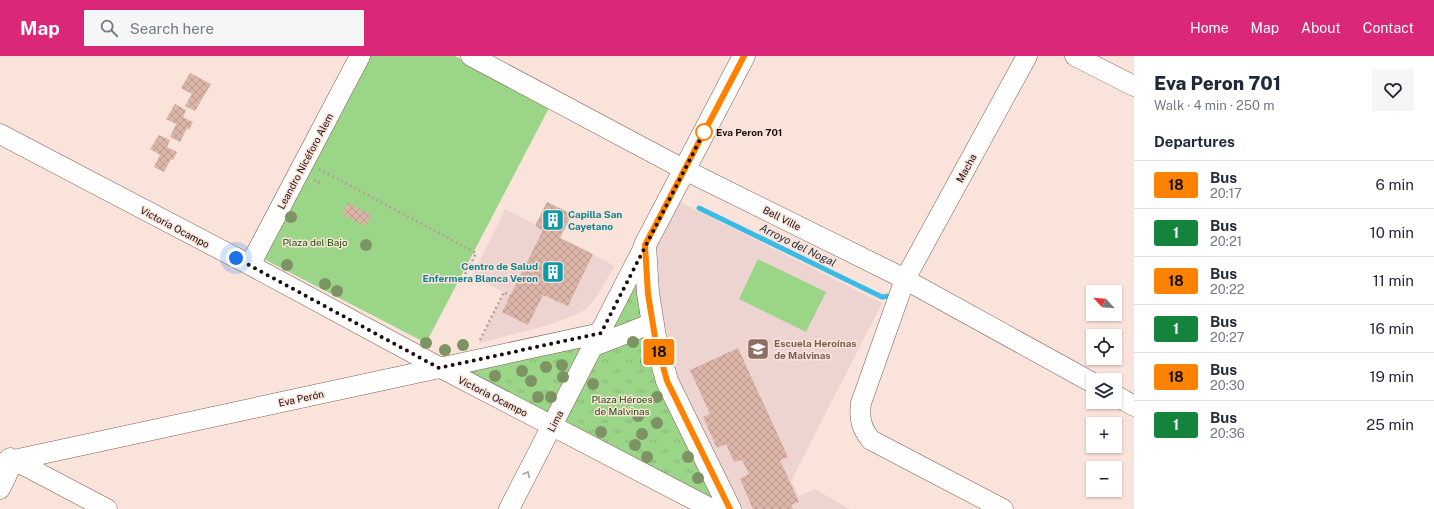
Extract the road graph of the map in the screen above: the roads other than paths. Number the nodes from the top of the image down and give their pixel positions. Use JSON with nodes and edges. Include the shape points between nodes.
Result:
{"nodes":[{"id":1,"x":360,"y":56,"type":"edge"},
{"id":2,"x":470,"y":56,"type":"edge"},
{"id":3,"x":744,"y":56,"type":"edge"},
{"id":4,"x":1027,"y":56,"type":"edge"},
{"id":5,"x":1075,"y":56,"type":"edge"},
{"id":6,"x":1134,"y":86,"type":"edge"},
{"id":7,"x":0,"y":134,"type":"edge"},
{"id":8,"x":685,"y":170,"type":"junction"},
{"id":9,"x":645,"y":245,"type":"junction"},
{"id":10,"x":250,"y":266,"type":"junction"},
{"id":11,"x":905,"y":279,"type":"junction"},
{"id":12,"x":653,"y":323,"type":"junction"},
{"id":13,"x":598,"y":339,"type":"junction"},
{"id":14,"x":439,"y":368,"type":"junction"},
{"id":15,"x":1086,"y":379,"type":"edge"},
{"id":16,"x":1122,"y":400,"type":"edge"},
{"id":17,"x":1134,"y":406,"type":"edge"},
{"id":18,"x":553,"y":426,"type":"junction"},
{"id":19,"x":5,"y":458,"type":"edge"},
{"id":20,"x":0,"y":489,"type":"edge"},
{"id":21,"x":107,"y":509,"type":"edge"},
{"id":22,"x":509,"y":509,"type":"edge"},
{"id":23,"x":712,"y":509,"type":"edge"},
{"id":24,"x":730,"y":509,"type":"edge"},
{"id":25,"x":1003,"y":509,"type":"edge"}],
"edges":[{"from":1,"to":10,"type":"street","name":"Leandro Nicéforo Alem"},
{"from":2,"to":8,"type":"street","name":"Bell Ville"},
{"from":3,"to":8,"type":"main road"},
{"from":4,"to":11,"type":"street","name":"Macha"},
{"from":5,"to":6,"type":"street"},
{"from":7,"to":10,"type":"street","name":"Victoria Ocampo"},
{"from":8,"to":9,"type":"main road"},
{"from":8,"to":11,"type":"street","name":"Bell Ville"},
{"from":9,"to":12,"type":"main road","via":[[648,294]]},
{"from":9,"to":13,"type":"street","name":"Lima"},
{"from":10,"to":14,"type":"street","name":"Victoria Ocampo"},
{"from":11,"to":15,"type":"street","name":"Bell Ville"},
{"from":11,"to":25,"type":"street","name":"Macha","via":[[861,403],[861,425],[871,440]]},
{"from":12,"to":13,"type":"street","name":"Eva Perón"},
{"from":12,"to":24,"type":"main road","via":[[667,381]]},
{"from":13,"to":14,"type":"street","name":"Eva Perón","via":[[470,360]]},
{"from":13,"to":18,"type":"street","name":"Lima"},
{"from":14,"to":18,"type":"street","name":"Victoria Ocampo"},
{"from":14,"to":19,"type":"street","name":"Eva Perón"},
{"from":16,"to":17,"type":"street"},
{"from":22,"to":18,"type":"street","name":"Lima","one_way":true},
{"from":18,"to":23,"type":"street","name":"Victoria Ocampo"},
{"from":19,"to":20,"type":"street"},
{"from":19,"to":21,"type":"street"}]}
